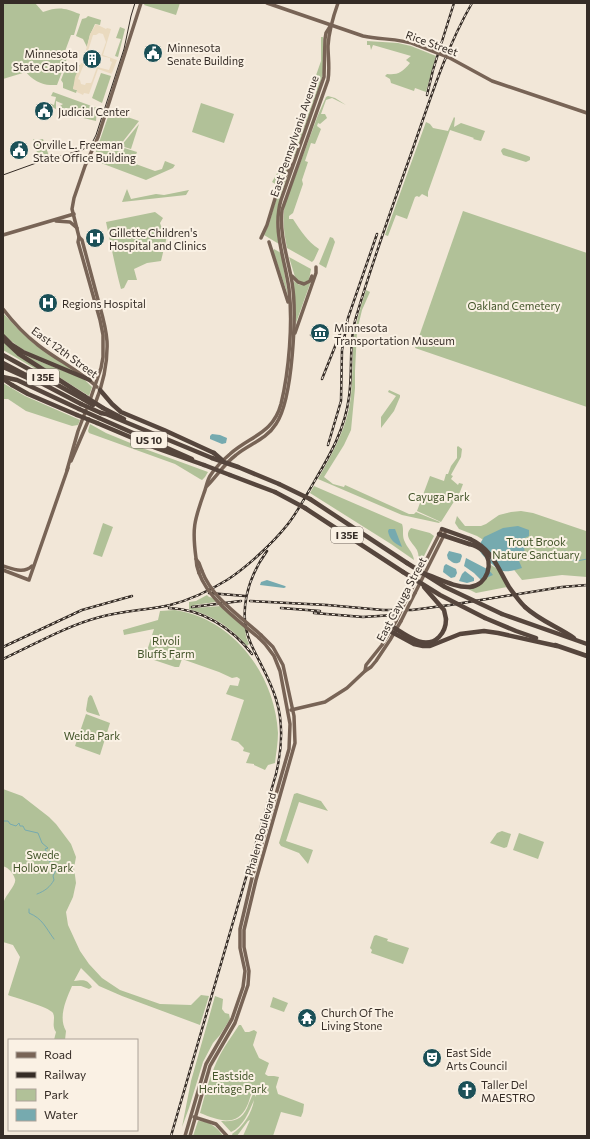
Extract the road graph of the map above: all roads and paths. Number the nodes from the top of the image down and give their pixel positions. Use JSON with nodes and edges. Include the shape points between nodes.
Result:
{"nodes":[{"id":1,"x":140,"y":3,"type":"edge"},
{"id":2,"x":267,"y":3,"type":"edge"},
{"id":3,"x":338,"y":3,"type":"edge"},
{"id":4,"x":278,"y":5,"type":"edge"},
{"id":5,"x":331,"y":25,"type":"junction"},
{"id":6,"x":587,"y":113,"type":"edge"},
{"id":7,"x":298,"y":152,"type":"junction"},
{"id":8,"x":74,"y":214,"type":"junction"},
{"id":9,"x":53,"y":220,"type":"junction"},
{"id":10,"x":77,"y":228,"type":"junction"},
{"id":11,"x":3,"y":235,"type":"edge"},
{"id":12,"x":79,"y":237,"type":"junction"},
{"id":13,"x":260,"y":238,"type":"dead end"},
{"id":14,"x":269,"y":242,"type":"dead end"},
{"id":15,"x":290,"y":272,"type":"junction"},
{"id":16,"x":290,"y":308,"type":"junction"},
{"id":17,"x":3,"y":309,"type":"edge"},
{"id":18,"x":3,"y":336,"type":"edge"},
{"id":19,"x":3,"y":339,"type":"edge"},
{"id":20,"x":293,"y":339,"type":"junction"},
{"id":21,"x":3,"y":355,"type":"edge"},
{"id":22,"x":3,"y":363,"type":"edge"},
{"id":23,"x":3,"y":367,"type":"edge"},
{"id":24,"x":3,"y":378,"type":"edge"},
{"id":25,"x":90,"y":380,"type":"junction"},
{"id":26,"x":45,"y":385,"type":"junction"},
{"id":27,"x":96,"y":386,"type":"junction"},
{"id":28,"x":100,"y":390,"type":"junction"},
{"id":29,"x":83,"y":400,"type":"junction"},
{"id":30,"x":101,"y":412,"type":"junction"},
{"id":31,"x":106,"y":414,"type":"joint"},
{"id":32,"x":130,"y":424,"type":"junction"},
{"id":33,"x":213,"y":456,"type":"junction"},
{"id":34,"x":198,"y":463,"type":"junction"},
{"id":35,"x":67,"y":470,"type":"junction"},
{"id":36,"x":206,"y":487,"type":"junction"},
{"id":37,"x":443,"y":532,"type":"junction"},
{"id":38,"x":470,"y":541,"type":"junction"},
{"id":39,"x":34,"y":563,"type":"junction"},
{"id":40,"x":3,"y":566,"type":"edge"},
{"id":41,"x":3,"y":570,"type":"edge"},
{"id":42,"x":422,"y":573,"type":"junction"},
{"id":43,"x":418,"y":582,"type":"junction"},
{"id":44,"x":393,"y":630,"type":"junction"},
{"id":45,"x":260,"y":636,"type":"junction"},
{"id":46,"x":388,"y":639,"type":"junction"},
{"id":47,"x":581,"y":642,"type":"junction"},
{"id":48,"x":587,"y":644,"type":"edge"},
{"id":49,"x":557,"y":646,"type":"junction"},
{"id":50,"x":587,"y":656,"type":"edge"},
{"id":51,"x":365,"y":671,"type":"junction"},
{"id":52,"x":293,"y":710,"type":"junction"},
{"id":53,"x":288,"y":711,"type":"junction"},
{"id":54,"x":234,"y":1020,"type":"junction"},
{"id":55,"x":193,"y":1116,"type":"junction"},
{"id":56,"x":185,"y":1136,"type":"edge"},
{"id":57,"x":190,"y":1136,"type":"edge"},
{"id":58,"x":227,"y":1136,"type":"edge"}],
"edges":[{"from":1,"to":8,"type":"main road","via":[[98,137],[72,204]]},
{"from":2,"to":4,"type":"main road","name":"Rice Street"},
{"from":3,"to":5,"type":"main road"},
{"from":4,"to":5,"type":"main road","name":"Rice Street"},
{"from":5,"to":6,"type":"main road","name":"Rice Street","bridge":true,"via":[[369,38],[401,40],[417,45],[448,57],[492,81]]},
{"from":5,"to":7,"type":"main road","name":"East Pennsylvania Avenue","via":[[324,39],[324,77]]},
{"from":5,"to":15,"type":"main road","name":"East Pennsylvania Avenue","via":[[328,80],[282,210],[282,232]]},
{"from":7,"to":13,"type":"main road","via":[[277,192]]},
{"from":7,"to":16,"type":"main road","name":"East Pennsylvania Avenue","via":[[280,204],[277,222]]},
{"from":8,"to":9,"type":"main road"},
{"from":8,"to":10,"type":"main road"},
{"from":9,"to":10,"type":"main road","via":[[70,222]]},
{"from":9,"to":11,"type":"main road"},
{"from":10,"to":12,"type":"main road"},
{"from":12,"to":27,"type":"main road","via":[[78,242],[102,335],[102,363]]},
{"from":12,"to":28,"type":"main road","via":[[82,240],[106,335],[107,357]]},
{"from":14,"to":16,"type":"main road"},
{"from":15,"to":20,"type":"main road","name":"East Pennsylvania Avenue","via":[[294,302]]},
{"from":15,"to":20,"type":"main road","via":[[294,280],[304,284],[310,281],[316,267]]},
{"from":16,"to":36,"type":"main road","name":"East Pennsylvania Avenue","via":[[286,375],[277,414],[263,432],[224,460],[210,477]]},
{"from":17,"to":25,"type":"main road","name":"East 12th Street","via":[[38,345]]},
{"from":18,"to":25,"type":"highway","via":[[23,352]]},
{"from":19,"to":29,"type":"highway"},
{"from":20,"to":36,"type":"main road","name":"East Pennsylvania Avenue","via":[[286,401],[279,420],[263,438],[232,458]]},
{"from":21,"to":29,"type":"highway","number":"I 35E"},
{"from":22,"to":26,"type":"highway"},
{"from":23,"to":26,"type":"highway","number":"US 10"},
{"from":24,"to":30,"type":"highway","number":"US 10","bridge":true,"via":[[19,382],[79,409]]},
{"from":24,"to":34,"type":"highway","number":"I 35E","bridge":true,"via":[[28,394]]},
{"from":25,"to":27,"type":"main road","name":"East 12th Street"},
{"from":26,"to":29,"type":"highway","number":"US 10"},
{"from":27,"to":28,"type":"main road","name":"East 12th Street"},
{"from":27,"to":35,"type":"main road","via":[[78,431]]},
{"from":28,"to":33,"type":"highway","via":[[121,412],[164,430]]},
{"from":28,"to":35,"type":"main road"},
{"from":29,"to":30,"type":"highway","number":"US 10","bridge":true},
{"from":29,"to":30,"type":"highway","bridge":true},
{"from":30,"to":31,"type":"highway","number":"US 10"},
{"from":30,"to":32,"type":"highway","via":[[125,419]]},
{"from":30,"to":34,"type":"highway","number":"US 10"},
{"from":31,"to":32,"type":"highway","number":"I 35E"},
{"from":32,"to":33,"type":"highway","number":"I 35E"},
{"from":33,"to":42,"type":"highway","number":"I 35E","bridge":true,"via":[[310,499]]},
{"from":34,"to":43,"type":"highway","number":"I 35E","bridge":true,"via":[[274,492],[304,508]]},
{"from":35,"to":39,"type":"main road"},
{"from":36,"to":45,"type":"main road","name":"Phalen Boulevard","bridge":true,"via":[[194,525],[196,564],[203,582],[213,596]]},
{"from":37,"to":38,"type":"highway"},
{"from":37,"to":44,"type":"main road","name":"East Cayuga Street","bridge":true,"via":[[408,596]]},
{"from":37,"to":44,"type":"main road","name":"East Cayuga Street","bridge":true,"via":[[415,593]]},
{"from":38,"to":42,"type":"highway","bridge":true,"via":[[482,550],[488,562],[486,577],[478,584],[458,586]]},
{"from":38,"to":47,"type":"highway","bridge":true,"via":[[481,544],[492,556],[509,587],[525,607]]},
{"from":39,"to":40,"type":"main road","via":[[28,570]]},
{"from":39,"to":41,"type":"main road","via":[[29,580]]},
{"from":42,"to":47,"type":"highway","number":"I 35E","bridge":true,"via":[[502,614]]},
{"from":43,"to":44,"type":"highway","bridge":true,"via":[[444,610],[446,627],[441,636],[429,642],[417,641]]},
{"from":43,"to":49,"type":"highway","number":"I 35E","bridge":true,"via":[[485,618]]},
{"from":44,"to":46,"type":"main road","name":"East Cayuga Street"},
{"from":44,"to":49,"type":"highway","via":[[414,644],[422,646],[430,646],[460,634],[483,631]]},
{"from":45,"to":52,"type":"main road","name":"Phalen Boulevard","via":[[273,647],[283,665]]},
{"from":45,"to":53,"type":"main road","name":"Phalen Boulevard","via":[[277,662]]},
{"from":46,"to":51,"type":"main road","name":"East Cayuga Street","via":[[371,667]]},
{"from":46,"to":51,"type":"main road","name":"East Cayuga Street","via":[[366,665]]},
{"from":47,"to":48,"type":"highway","number":"I 35E"},
{"from":49,"to":50,"type":"highway","number":"I 35E"},
{"from":51,"to":52,"type":"main road","name":"East Cayuga Street","via":[[336,696]]},
{"from":52,"to":53,"type":"main road","name":"East Cayuga Street"},
{"from":52,"to":54,"type":"main road","name":"Phalen Boulevard","via":[[294,750],[244,930],[249,979]]},
{"from":53,"to":54,"type":"main road","name":"Phalen Boulevard","via":[[291,730],[289,749],[240,929],[244,978]]},
{"from":54,"to":55,"type":"main road","name":"Phalen Boulevard","via":[[210,1066]]},
{"from":54,"to":55,"type":"main road","name":"Phalen Boulevard","via":[[206,1064]]},
{"from":55,"to":56,"type":"main road","name":"Phalen Boulevard"},
{"from":55,"to":57,"type":"main road","name":"Phalen Boulevard"},
{"from":55,"to":58,"type":"main road","via":[[219,1127]]}]}
